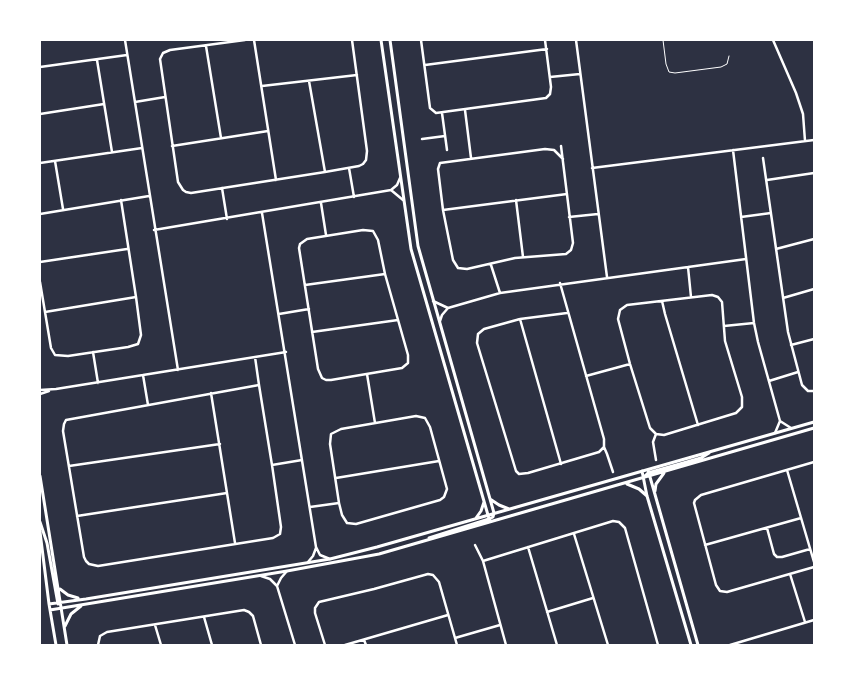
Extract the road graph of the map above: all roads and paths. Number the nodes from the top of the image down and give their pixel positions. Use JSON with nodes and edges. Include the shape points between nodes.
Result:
{"nodes":[{"id":1,"x":125,"y":40,"type":"edge"},
{"id":2,"x":245,"y":40,"type":"edge"},
{"id":3,"x":254,"y":40,"type":"edge"},
{"id":4,"x":352,"y":40,"type":"edge"},
{"id":5,"x":381,"y":40,"type":"edge"},
{"id":6,"x":390,"y":40,"type":"edge"},
{"id":7,"x":421,"y":40,"type":"edge"},
{"id":8,"x":545,"y":40,"type":"edge"},
{"id":9,"x":576,"y":40,"type":"edge"},
{"id":10,"x":663,"y":40,"type":"edge"},
{"id":11,"x":772,"y":40,"type":"edge"},
{"id":12,"x":206,"y":45,"type":"junction"},
{"id":13,"x":547,"y":50,"type":"junction"},
{"id":14,"x":128,"y":55,"type":"junction"},
{"id":15,"x":729,"y":56,"type":"dead end"},
{"id":16,"x":97,"y":60,"type":"junction"},
{"id":17,"x":424,"y":65,"type":"junction"},
{"id":18,"x":40,"y":67,"type":"edge"},
{"id":19,"x":580,"y":74,"type":"junction"},
{"id":20,"x":357,"y":75,"type":"junction"},
{"id":21,"x":550,"y":77,"type":"junction"},
{"id":22,"x":309,"y":80,"type":"junction"},
{"id":23,"x":262,"y":86,"type":"junction"},
{"id":24,"x":165,"y":97,"type":"junction"},
{"id":25,"x":135,"y":102,"type":"junction"},
{"id":26,"x":104,"y":104,"type":"junction"},
{"id":27,"x":465,"y":110,"type":"junction"},
{"id":28,"x":442,"y":113,"type":"junction"},
{"id":29,"x":40,"y":114,"type":"edge"},
{"id":30,"x":268,"y":131,"type":"junction"},
{"id":31,"x":445,"y":136,"type":"junction"},
{"id":32,"x":221,"y":138,"type":"junction"},
{"id":33,"x":422,"y":139,"type":"dead end"},
{"id":34,"x":814,"y":140,"type":"edge"},
{"id":35,"x":805,"y":141,"type":"junction"},
{"id":36,"x":172,"y":146,"type":"junction"},
{"id":37,"x":561,"y":146,"type":"dead end"},
{"id":38,"x":142,"y":148,"type":"junction"},
{"id":39,"x":447,"y":150,"type":"dead end"},
{"id":40,"x":733,"y":150,"type":"junction"},
{"id":41,"x":112,"y":152,"type":"junction"},
{"id":42,"x":471,"y":158,"type":"junction"},
{"id":43,"x":763,"y":158,"type":"dead end"},
{"id":44,"x":563,"y":159,"type":"junction"},
{"id":45,"x":55,"y":161,"type":"junction"},
{"id":46,"x":40,"y":163,"type":"edge"},
{"id":47,"x":349,"y":168,"type":"junction"},
{"id":48,"x":592,"y":168,"type":"junction"},
{"id":49,"x":325,"y":172,"type":"junction"},
{"id":50,"x":814,"y":173,"type":"edge"},
{"id":51,"x":400,"y":178,"type":"junction"},
{"id":52,"x":276,"y":180,"type":"junction"},
{"id":53,"x":766,"y":180,"type":"junction"},
{"id":54,"x":222,"y":188,"type":"junction"},
{"id":55,"x":391,"y":190,"type":"junction"},
{"id":56,"x":567,"y":194,"type":"junction"},
{"id":57,"x":149,"y":196,"type":"junction"},
{"id":58,"x":354,"y":197,"type":"junction"},
{"id":59,"x":120,"y":200,"type":"junction"},
{"id":60,"x":404,"y":200,"type":"junction"},
{"id":61,"x":516,"y":200,"type":"junction"},
{"id":62,"x":321,"y":203,"type":"junction"},
{"id":63,"x":62,"y":209,"type":"junction"},
{"id":64,"x":443,"y":210,"type":"junction"},
{"id":65,"x":262,"y":213,"type":"junction"},
{"id":66,"x":40,"y":214,"type":"edge"},
{"id":67,"x":598,"y":214,"type":"junction"},
{"id":68,"x":771,"y":214,"type":"junction"},
{"id":69,"x":569,"y":217,"type":"junction"},
{"id":70,"x":741,"y":217,"type":"junction"},
{"id":71,"x":227,"y":219,"type":"junction"},
{"id":72,"x":154,"y":230,"type":"junction"},
{"id":73,"x":326,"y":235,"type":"junction"},
{"id":74,"x":814,"y":239,"type":"edge"},
{"id":75,"x":128,"y":248,"type":"junction"},
{"id":76,"x":776,"y":249,"type":"junction"},
{"id":77,"x":523,"y":257,"type":"junction"},
{"id":78,"x":746,"y":260,"type":"junction"},
{"id":79,"x":40,"y":262,"type":"edge"},
{"id":80,"x":491,"y":265,"type":"junction"},
{"id":81,"x":688,"y":267,"type":"junction"},
{"id":82,"x":385,"y":274,"type":"junction"},
{"id":83,"x":607,"y":277,"type":"junction"},
{"id":84,"x":40,"y":282,"type":"edge"},
{"id":85,"x":560,"y":284,"type":"junction"},
{"id":86,"x":305,"y":285,"type":"junction"},
{"id":87,"x":814,"y":289,"type":"edge"},
{"id":88,"x":500,"y":292,"type":"junction"},
{"id":89,"x":136,"y":297,"type":"junction"},
{"id":90,"x":692,"y":297,"type":"junction"},
{"id":91,"x":783,"y":298,"type":"junction"},
{"id":92,"x":433,"y":300,"type":"junction"},
{"id":93,"x":662,"y":301,"type":"junction"},
{"id":94,"x":448,"y":308,"type":"junction"},
{"id":95,"x":308,"y":309,"type":"junction"},
{"id":96,"x":45,"y":312,"type":"junction"},
{"id":97,"x":567,"y":313,"type":"junction"},
{"id":98,"x":279,"y":314,"type":"junction"},
{"id":99,"x":520,"y":319,"type":"junction"},
{"id":100,"x":398,"y":320,"type":"junction"},
{"id":101,"x":440,"y":323,"type":"junction"},
{"id":102,"x":754,"y":323,"type":"junction"},
{"id":103,"x":724,"y":326,"type":"junction"},
{"id":104,"x":312,"y":332,"type":"junction"},
{"id":105,"x":814,"y":339,"type":"edge"},
{"id":106,"x":791,"y":345,"type":"junction"},
{"id":107,"x":93,"y":352,"type":"junction"},
{"id":108,"x":286,"y":352,"type":"junction"},
{"id":109,"x":255,"y":357,"type":"junction"},
{"id":110,"x":630,"y":364,"type":"junction"},
{"id":111,"x":178,"y":370,"type":"junction"},
{"id":112,"x":798,"y":372,"type":"junction"},
{"id":113,"x":366,"y":374,"type":"junction"},
{"id":114,"x":143,"y":375,"type":"junction"},
{"id":115,"x":586,"y":376,"type":"junction"},
{"id":116,"x":768,"y":380,"type":"junction"},
{"id":117,"x":98,"y":382,"type":"junction"},
{"id":118,"x":259,"y":385,"type":"junction"},
{"id":119,"x":56,"y":389,"type":"junction"},
{"id":120,"x":40,"y":390,"type":"edge"},
{"id":121,"x":814,"y":391,"type":"edge"},
{"id":122,"x":211,"y":393,"type":"junction"},
{"id":123,"x":40,"y":394,"type":"edge"},
{"id":124,"x":148,"y":405,"type":"junction"},
{"id":125,"x":780,"y":421,"type":"junction"},
{"id":126,"x":814,"y":422,"type":"edge"},
{"id":127,"x":375,"y":423,"type":"junction"},
{"id":128,"x":698,"y":425,"type":"junction"},
{"id":129,"x":792,"y":428,"type":"junction"},
{"id":130,"x":814,"y":428,"type":"edge"},
{"id":131,"x":656,"y":434,"type":"junction"},
{"id":132,"x":774,"y":434,"type":"junction"},
{"id":133,"x":220,"y":444,"type":"junction"},
{"id":134,"x":604,"y":447,"type":"junction"},
{"id":135,"x":302,"y":460,"type":"junction"},
{"id":136,"x":656,"y":460,"type":"dead end"},
{"id":137,"x":439,"y":461,"type":"junction"},
{"id":138,"x":814,"y":462,"type":"edge"},
{"id":139,"x":561,"y":464,"type":"junction"},
{"id":140,"x":272,"y":465,"type":"junction"},
{"id":141,"x":69,"y":466,"type":"junction"},
{"id":142,"x":787,"y":470,"type":"junction"},
{"id":143,"x":642,"y":471,"type":"junction"},
{"id":144,"x":666,"y":471,"type":"junction"},
{"id":145,"x":613,"y":472,"type":"dead end"},
{"id":146,"x":648,"y":473,"type":"junction"},
{"id":147,"x":40,"y":476,"type":"edge"},
{"id":148,"x":336,"y":478,"type":"junction"},
{"id":149,"x":643,"y":478,"type":"junction"},
{"id":150,"x":624,"y":483,"type":"junction"},
{"id":151,"x":227,"y":493,"type":"junction"},
{"id":152,"x":654,"y":494,"type":"junction"},
{"id":153,"x":647,"y":496,"type":"junction"},
{"id":154,"x":490,"y":498,"type":"junction"},
{"id":155,"x":484,"y":501,"type":"junction"},
{"id":156,"x":339,"y":503,"type":"junction"},
{"id":157,"x":310,"y":507,"type":"junction"},
{"id":158,"x":510,"y":509,"type":"junction"},
{"id":159,"x":494,"y":513,"type":"junction"},
{"id":160,"x":77,"y":516,"type":"junction"},
{"id":161,"x":801,"y":518,"type":"junction"},
{"id":162,"x":475,"y":519,"type":"junction"},
{"id":163,"x":489,"y":519,"type":"junction"},
{"id":164,"x":40,"y":522,"type":"edge"},
{"id":165,"x":767,"y":528,"type":"junction"},
{"id":166,"x":40,"y":532,"type":"edge"},
{"id":167,"x":574,"y":534,"type":"junction"},
{"id":168,"x":235,"y":543,"type":"junction"},
{"id":169,"x":475,"y":544,"type":"dead end"},
{"id":170,"x":705,"y":545,"type":"junction"},
{"id":171,"x":316,"y":547,"type":"junction"},
{"id":172,"x":528,"y":548,"type":"junction"},
{"id":173,"x":810,"y":549,"type":"junction"},
{"id":174,"x":330,"y":558,"type":"junction"},
{"id":175,"x":483,"y":561,"type":"junction"},
{"id":176,"x":308,"y":562,"type":"junction"},
{"id":177,"x":814,"y":562,"type":"edge"},
{"id":178,"x":814,"y":567,"type":"edge"},
{"id":179,"x":287,"y":571,"type":"junction"},
{"id":180,"x":790,"y":574,"type":"junction"},
{"id":181,"x":260,"y":576,"type":"junction"},
{"id":182,"x":277,"y":586,"type":"junction"},
{"id":183,"x":59,"y":588,"type":"junction"},
{"id":184,"x":593,"y":598,"type":"junction"},
{"id":185,"x":86,"y":599,"type":"junction"},
{"id":186,"x":59,"y":602,"type":"junction"},
{"id":187,"x":48,"y":604,"type":"junction"},
{"id":188,"x":85,"y":604,"type":"junction"},
{"id":189,"x":62,"y":608,"type":"junction"},
{"id":190,"x":50,"y":610,"type":"junction"},
{"id":191,"x":547,"y":612,"type":"junction"},
{"id":192,"x":448,"y":615,"type":"junction"},
{"id":193,"x":204,"y":617,"type":"junction"},
{"id":194,"x":814,"y":620,"type":"edge"},
{"id":195,"x":805,"y":623,"type":"junction"},
{"id":196,"x":155,"y":625,"type":"junction"},
{"id":197,"x":500,"y":625,"type":"junction"},
{"id":198,"x":65,"y":626,"type":"junction"},
{"id":199,"x":455,"y":638,"type":"junction"},
{"id":200,"x":364,"y":640,"type":"junction"},
{"id":201,"x":56,"y":645,"type":"edge"},
{"id":202,"x":67,"y":645,"type":"edge"},
{"id":203,"x":98,"y":645,"type":"edge"},
{"id":204,"x":161,"y":645,"type":"edge"},
{"id":205,"x":212,"y":645,"type":"edge"},
{"id":206,"x":261,"y":645,"type":"edge"},
{"id":207,"x":295,"y":645,"type":"edge"},
{"id":208,"x":325,"y":645,"type":"edge"},
{"id":209,"x":345,"y":645,"type":"edge"},
{"id":210,"x":366,"y":645,"type":"edge"},
{"id":211,"x":457,"y":645,"type":"edge"},
{"id":212,"x":506,"y":645,"type":"edge"},
{"id":213,"x":557,"y":645,"type":"edge"},
{"id":214,"x":608,"y":645,"type":"edge"},
{"id":215,"x":658,"y":645,"type":"edge"},
{"id":216,"x":690,"y":645,"type":"edge"},
{"id":217,"x":698,"y":645,"type":"edge"},
{"id":218,"x":730,"y":645,"type":"edge"}],
"edges":[{"from":1,"to":14,"type":"street"},
{"from":2,"to":12,"type":"street"},
{"from":3,"to":23,"type":"street"},
{"from":4,"to":20,"type":"street"},
{"from":5,"to":51,"type":"street"},
{"from":6,"to":92,"type":"street","via":[[417,238]]},
{"from":7,"to":17,"type":"street"},
{"from":8,"to":13,"type":"street"},
{"from":9,"to":19,"type":"street"},
{"from":10,"to":15,"type":"lane","via":[[669,72],[721,66],[727,64]]},
{"from":11,"to":35,"type":"street","via":[[796,93]]},
{"from":12,"to":24,"type":"street","via":[[170,50],[161,56],[159,62]]},
{"from":12,"to":32,"type":"street"},
{"from":13,"to":17,"type":"street"},
{"from":13,"to":21,"type":"street"},
{"from":14,"to":16,"type":"street"},
{"from":14,"to":25,"type":"street"},
{"from":16,"to":18,"type":"street"},
{"from":16,"to":26,"type":"street"},
{"from":17,"to":28,"type":"street","via":[[430,108],[433,112]]},
{"from":19,"to":21,"type":"street"},
{"from":19,"to":48,"type":"street"},
{"from":20,"to":22,"type":"street"},
{"from":20,"to":47,"type":"street","via":[[367,151],[363,164]]},
{"from":21,"to":27,"type":"street","via":[[550,94],[542,100]]},
{"from":22,"to":23,"type":"street"},
{"from":22,"to":49,"type":"street"},
{"from":23,"to":30,"type":"street"},
{"from":24,"to":25,"type":"street"},
{"from":24,"to":36,"type":"street"},
{"from":25,"to":38,"type":"street"},
{"from":26,"to":29,"type":"street"},
{"from":26,"to":41,"type":"street"},
{"from":27,"to":28,"type":"street"},
{"from":27,"to":42,"type":"street"},
{"from":28,"to":31,"type":"street"},
{"from":30,"to":32,"type":"street"},
{"from":30,"to":52,"type":"street"},
{"from":31,"to":33,"type":"street"},
{"from":31,"to":39,"type":"street"},
{"from":32,"to":36,"type":"street"},
{"from":34,"to":35,"type":"street"},
{"from":35,"to":40,"type":"street"},
{"from":36,"to":54,"type":"street","via":[[178,182],[183,190],[191,193]]},
{"from":37,"to":44,"type":"street"},
{"from":38,"to":41,"type":"street"},
{"from":38,"to":57,"type":"street"},
{"from":40,"to":48,"type":"street"},
{"from":40,"to":70,"type":"street"},
{"from":41,"to":45,"type":"street"},
{"from":42,"to":44,"type":"street","via":[[544,149],[554,150]]},
{"from":42,"to":64,"type":"street","via":[[444,161],[438,166]]},
{"from":43,"to":53,"type":"street"},
{"from":44,"to":56,"type":"street"},
{"from":45,"to":46,"type":"street"},
{"from":45,"to":63,"type":"street"},
{"from":47,"to":49,"type":"street"},
{"from":47,"to":58,"type":"street"},
{"from":48,"to":67,"type":"street"},
{"from":49,"to":52,"type":"street"},
{"from":50,"to":53,"type":"street"},
{"from":51,"to":55,"type":"street"},
{"from":51,"to":60,"type":"street"},
{"from":52,"to":54,"type":"street"},
{"from":53,"to":68,"type":"street"},
{"from":54,"to":71,"type":"street"},
{"from":55,"to":58,"type":"street"},
{"from":55,"to":60,"type":"street"},
{"from":56,"to":61,"type":"street"},
{"from":56,"to":69,"type":"street"},
{"from":57,"to":59,"type":"street"},
{"from":57,"to":72,"type":"street"},
{"from":58,"to":62,"type":"street"},
{"from":59,"to":63,"type":"street"},
{"from":59,"to":75,"type":"street"},
{"from":60,"to":155,"type":"street","via":[[414,259]]},
{"from":61,"to":64,"type":"street"},
{"from":61,"to":77,"type":"street"},
{"from":62,"to":65,"type":"street"},
{"from":62,"to":73,"type":"street"},
{"from":63,"to":66,"type":"street"},
{"from":64,"to":80,"type":"street","via":[[453,260],[458,268],[467,270]]},
{"from":65,"to":71,"type":"street"},
{"from":65,"to":98,"type":"street"},
{"from":67,"to":69,"type":"street"},
{"from":67,"to":83,"type":"street"},
{"from":68,"to":70,"type":"street"},
{"from":68,"to":76,"type":"street"},
{"from":69,"to":77,"type":"street","via":[[572,247],[569,252]]},
{"from":70,"to":78,"type":"street"},
{"from":71,"to":72,"type":"street"},
{"from":72,"to":111,"type":"street"},
{"from":73,"to":82,"type":"street","via":[[372,231],[378,240]]},
{"from":73,"to":86,"type":"street","via":[[300,244]]},
{"from":74,"to":76,"type":"street"},
{"from":75,"to":79,"type":"street"},
{"from":75,"to":89,"type":"street"},
{"from":76,"to":91,"type":"street"},
{"from":77,"to":80,"type":"street"},
{"from":78,"to":81,"type":"street"},
{"from":78,"to":102,"type":"street"},
{"from":80,"to":88,"type":"street"},
{"from":81,"to":83,"type":"street"},
{"from":81,"to":90,"type":"street"},
{"from":82,"to":86,"type":"street"},
{"from":82,"to":100,"type":"street"},
{"from":83,"to":85,"type":"street"},
{"from":84,"to":96,"type":"street"},
{"from":85,"to":88,"type":"street"},
{"from":85,"to":97,"type":"street"},
{"from":86,"to":95,"type":"street"},
{"from":87,"to":91,"type":"street"},
{"from":88,"to":94,"type":"street"},
{"from":89,"to":96,"type":"street"},
{"from":89,"to":107,"type":"street","via":[[138,344]]},
{"from":90,"to":93,"type":"street"},
{"from":90,"to":103,"type":"street","via":[[718,297],[722,302]]},
{"from":91,"to":106,"type":"street"},
{"from":92,"to":94,"type":"street"},
{"from":92,"to":101,"type":"street"},
{"from":93,"to":110,"type":"street","via":[[627,305],[620,310],[618,319]]},
{"from":93,"to":128,"type":"street"},
{"from":94,"to":101,"type":"street"},
{"from":95,"to":98,"type":"street"},
{"from":95,"to":104,"type":"street"},
{"from":96,"to":107,"type":"street","via":[[55,355]]},
{"from":97,"to":99,"type":"street"},
{"from":97,"to":115,"type":"street"},
{"from":98,"to":108,"type":"street"},
{"from":99,"to":139,"type":"street"},
{"from":99,"to":139,"type":"street","via":[[484,329],[477,339],[514,468],[519,474]]},
{"from":100,"to":104,"type":"street"},
{"from":100,"to":113,"type":"street","via":[[408,363],[402,368]]},
{"from":101,"to":154,"type":"street"},
{"from":102,"to":103,"type":"street"},
{"from":102,"to":116,"type":"street"},
{"from":103,"to":128,"type":"street","via":[[742,407],[736,414]]},
{"from":104,"to":113,"type":"street","via":[[322,378],[331,380]]},
{"from":105,"to":106,"type":"street"},
{"from":106,"to":112,"type":"street"},
{"from":107,"to":117,"type":"street"},
{"from":108,"to":109,"type":"street"},
{"from":108,"to":135,"type":"street"},
{"from":109,"to":111,"type":"street"},
{"from":109,"to":118,"type":"street"},
{"from":110,"to":115,"type":"street"},
{"from":110,"to":131,"type":"street","via":[[650,428]]},
{"from":111,"to":114,"type":"street"},
{"from":112,"to":116,"type":"street"},
{"from":112,"to":121,"type":"street","via":[[802,385]]},
{"from":113,"to":127,"type":"street"},
{"from":114,"to":117,"type":"street"},
{"from":114,"to":124,"type":"street"},
{"from":115,"to":134,"type":"street"},
{"from":116,"to":125,"type":"street"},
{"from":117,"to":119,"type":"street"},
{"from":118,"to":122,"type":"street"},
{"from":118,"to":140,"type":"street"},
{"from":119,"to":120,"type":"street"},
{"from":119,"to":123,"type":"street"},
{"from":122,"to":124,"type":"street"},
{"from":122,"to":133,"type":"street"},
{"from":124,"to":141,"type":"street","via":[[66,420],[63,431]]},
{"from":125,"to":129,"type":"street"},
{"from":125,"to":132,"type":"street"},
{"from":126,"to":129,"type":"street"},
{"from":127,"to":137,"type":"street","via":[[416,416],[425,418]]},
{"from":127,"to":148,"type":"street","via":[[340,429],[331,434]]},
{"from":128,"to":131,"type":"street","via":[[664,435]]},
{"from":129,"to":132,"type":"street"},
{"from":130,"to":144,"type":"street"},
{"from":131,"to":136,"type":"street","via":[[653,442]]},
{"from":132,"to":146,"type":"street"},
{"from":133,"to":141,"type":"street"},
{"from":133,"to":151,"type":"street"},
{"from":134,"to":139,"type":"street","via":[[599,452]]},
{"from":134,"to":145,"type":"street"},
{"from":135,"to":140,"type":"street"},
{"from":135,"to":157,"type":"street"},
{"from":137,"to":148,"type":"street"},
{"from":137,"to":156,"type":"street","via":[[446,489],[440,500],[351,525],[344,520]]},
{"from":138,"to":142,"type":"street"},
{"from":140,"to":168,"type":"street","via":[[280,534],[273,538]]},
{"from":141,"to":160,"type":"street"},
{"from":142,"to":161,"type":"street"},
{"from":142,"to":170,"type":"street","via":[[701,495],[695,500]]},
{"from":143,"to":146,"type":"street"},
{"from":143,"to":149,"type":"street"},
{"from":143,"to":158,"type":"street"},
{"from":144,"to":146,"type":"street"},
{"from":144,"to":152,"type":"street","via":[[656,484]]},
{"from":146,"to":149,"type":"street"},
{"from":146,"to":152,"type":"street"},
{"from":147,"to":183,"type":"street"},
{"from":148,"to":156,"type":"street"},
{"from":149,"to":150,"type":"street"},
{"from":149,"to":153,"type":"street"},
{"from":150,"to":153,"type":"street"},
{"from":150,"to":163,"type":"street"},
{"from":151,"to":160,"type":"street"},
{"from":151,"to":168,"type":"street"},
{"from":152,"to":217,"type":"street"},
{"from":153,"to":216,"type":"street"},
{"from":154,"to":158,"type":"street","via":[[499,506]]},
{"from":154,"to":159,"type":"street"},
{"from":155,"to":162,"type":"street"},
{"from":155,"to":163,"type":"street"},
{"from":156,"to":157,"type":"street"},
{"from":157,"to":171,"type":"street"},
{"from":158,"to":159,"type":"street"},
{"from":159,"to":163,"type":"street"},
{"from":160,"to":168,"type":"street","via":[[84,557],[94,566]]},
{"from":161,"to":165,"type":"street"},
{"from":161,"to":173,"type":"street"},
{"from":162,"to":163,"type":"street"},
{"from":162,"to":174,"type":"street"},
{"from":163,"to":179,"type":"street","via":[[364,557]]},
{"from":164,"to":186,"type":"street"},
{"from":165,"to":170,"type":"street"},
{"from":165,"to":173,"type":"street","via":[[777,557]]},
{"from":166,"to":187,"type":"street"},
{"from":167,"to":172,"type":"street"},
{"from":167,"to":184,"type":"street"},
{"from":167,"to":215,"type":"street","via":[[613,521],[622,524]]},
{"from":169,"to":175,"type":"street"},
{"from":170,"to":180,"type":"street","via":[[720,590],[727,592]]},
{"from":171,"to":174,"type":"street","via":[[320,555]]},
{"from":171,"to":176,"type":"street"},
{"from":172,"to":175,"type":"street"},
{"from":172,"to":191,"type":"street"},
{"from":173,"to":177,"type":"street"},
{"from":174,"to":176,"type":"street"},
{"from":175,"to":197,"type":"street"},
{"from":176,"to":185,"type":"street"},
{"from":178,"to":180,"type":"street"},
{"from":179,"to":181,"type":"street"},
{"from":179,"to":182,"type":"street"},
{"from":180,"to":195,"type":"street"},
{"from":181,"to":182,"type":"street"},
{"from":181,"to":188,"type":"street"},
{"from":182,"to":207,"type":"street"},
{"from":183,"to":185,"type":"street","via":[[68,595]]},
{"from":183,"to":186,"type":"street"},
{"from":184,"to":191,"type":"street"},
{"from":184,"to":214,"type":"street"},
{"from":185,"to":186,"type":"street"},
{"from":186,"to":187,"type":"street"},
{"from":186,"to":189,"type":"street"},
{"from":187,"to":190,"type":"street"},
{"from":188,"to":189,"type":"street"},
{"from":188,"to":198,"type":"street","via":[[71,614]]},
{"from":189,"to":190,"type":"street"},
{"from":189,"to":198,"type":"street"},
{"from":190,"to":201,"type":"street"},
{"from":191,"to":213,"type":"street"},
{"from":192,"to":199,"type":"street"},
{"from":192,"to":200,"type":"street"},
{"from":192,"to":208,"type":"street","via":[[437,578],[423,574],[319,602],[314,613]]},
{"from":193,"to":196,"type":"street"},
{"from":193,"to":205,"type":"street"},
{"from":193,"to":206,"type":"street","via":[[244,610],[250,612]]},
{"from":194,"to":195,"type":"street"},
{"from":195,"to":218,"type":"street"},
{"from":196,"to":203,"type":"street","via":[[107,632],[100,636]]},
{"from":196,"to":204,"type":"street"},
{"from":197,"to":199,"type":"street"},
{"from":197,"to":212,"type":"street"},
{"from":198,"to":202,"type":"street"},
{"from":199,"to":211,"type":"street"},
{"from":200,"to":209,"type":"street"},
{"from":200,"to":210,"type":"street"}]}
